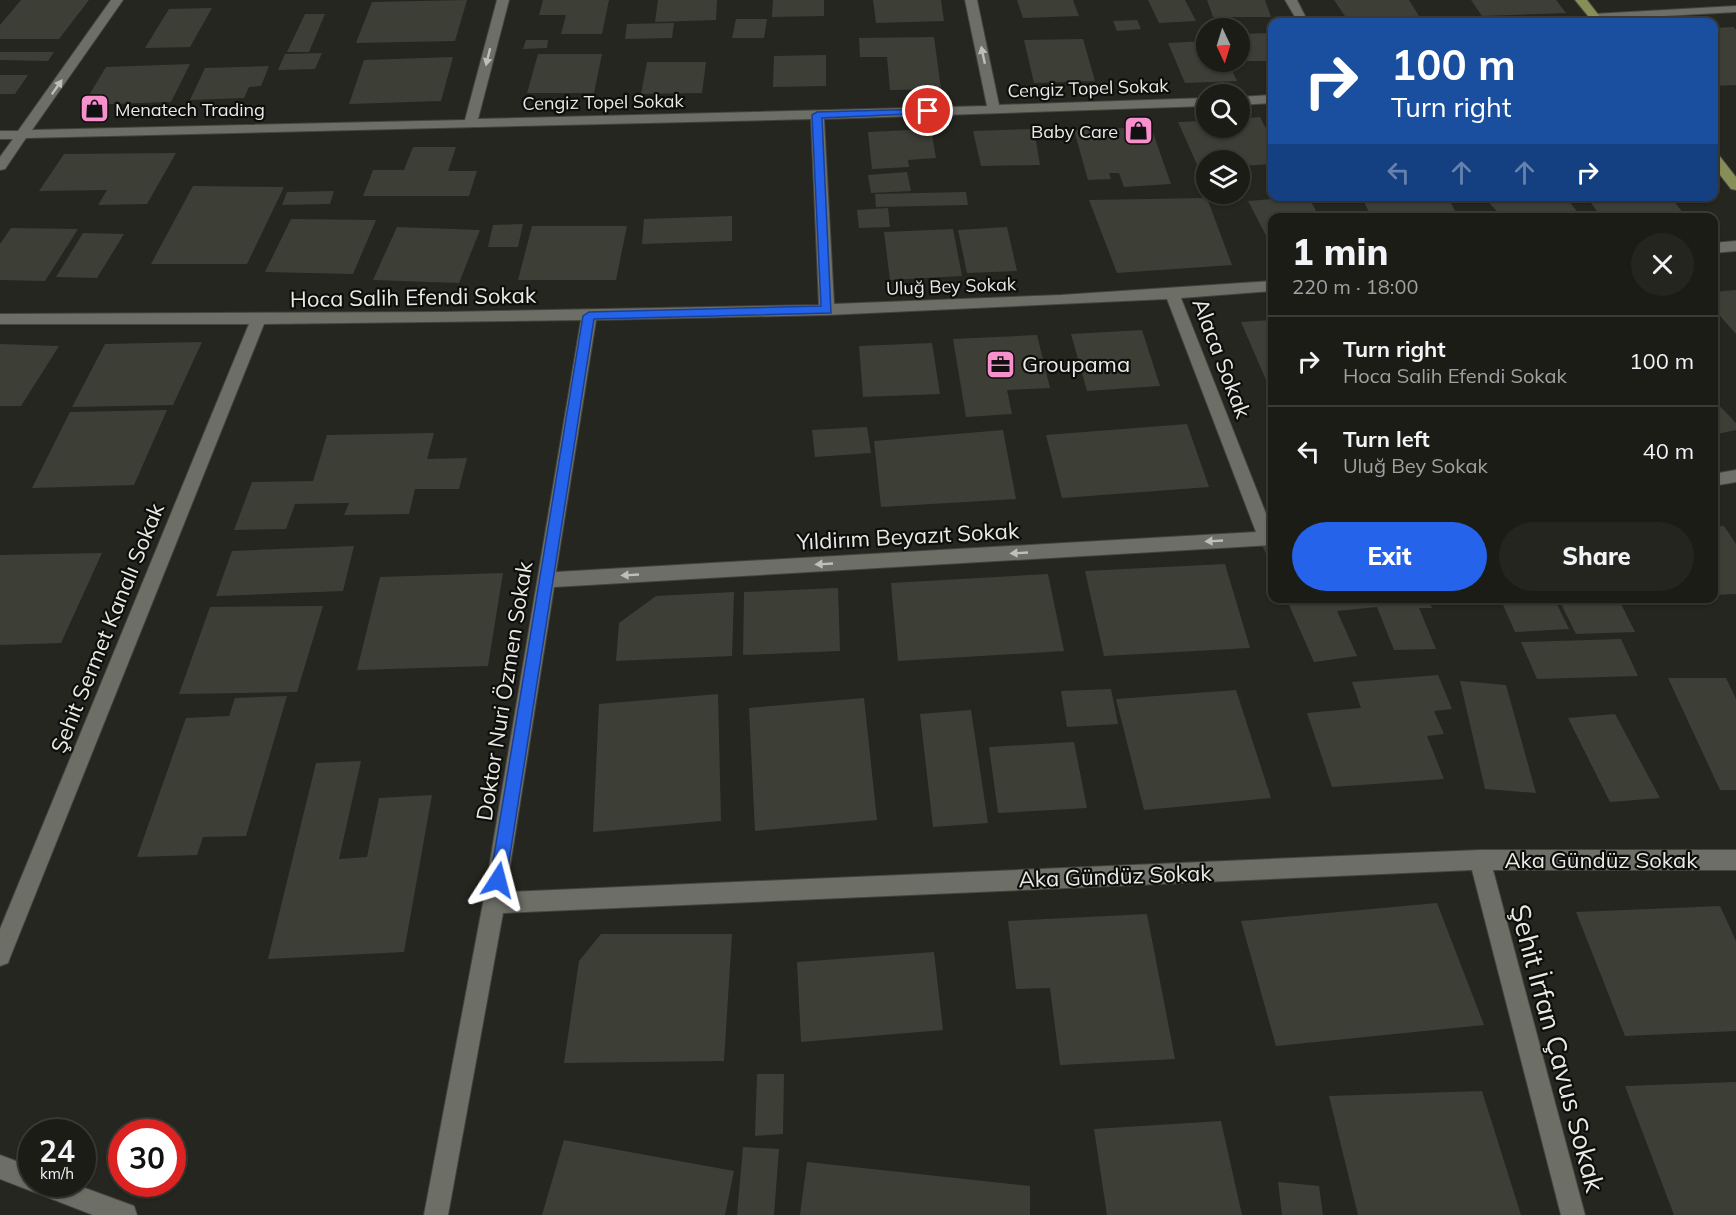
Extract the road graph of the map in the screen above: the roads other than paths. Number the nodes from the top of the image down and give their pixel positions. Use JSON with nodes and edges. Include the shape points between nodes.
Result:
{"nodes":[{"id":1,"x":117,"y":0,"type":"edge"},
{"id":2,"x":503,"y":0,"type":"edge"},
{"id":3,"x":971,"y":0,"type":"edge"},
{"id":4,"x":1291,"y":0,"type":"edge"},
{"id":5,"x":1581,"y":0,"type":"edge"},
{"id":6,"x":1736,"y":9,"type":"edge"},
{"id":7,"x":1301,"y":18,"type":"edge"},
{"id":8,"x":1594,"y":18,"type":"edge"},
{"id":9,"x":1621,"y":18,"type":"edge"},
{"id":10,"x":1268,"y":99,"type":"edge"},
{"id":11,"x":1250,"y":100,"type":"edge"},
{"id":12,"x":1196,"y":102,"type":"edge"},
{"id":13,"x":994,"y":109,"type":"junction"},
{"id":14,"x":817,"y":115,"type":"junction"},
{"id":15,"x":471,"y":123,"type":"junction"},
{"id":16,"x":0,"y":135,"type":"edge"},
{"id":17,"x":24,"y":135,"type":"junction"},
{"id":18,"x":1718,"y":151,"type":"edge"},
{"id":19,"x":1718,"y":163,"type":"edge"},
{"id":20,"x":0,"y":166,"type":"edge"},
{"id":21,"x":1736,"y":167,"type":"edge"},
{"id":22,"x":1736,"y":186,"type":"edge"},
{"id":23,"x":1736,"y":246,"type":"edge"},
{"id":24,"x":1718,"y":248,"type":"edge"},
{"id":25,"x":1268,"y":286,"type":"edge"},
{"id":26,"x":1173,"y":295,"type":"junction"},
{"id":27,"x":827,"y":310,"type":"junction"},
{"id":28,"x":589,"y":316,"type":"junction"},
{"id":29,"x":0,"y":319,"type":"edge"},
{"id":30,"x":258,"y":320,"type":"junction"},
{"id":31,"x":1736,"y":476,"type":"edge"},
{"id":32,"x":1718,"y":479,"type":"edge"},
{"id":33,"x":1268,"y":533,"type":"edge"},
{"id":34,"x":1268,"y":538,"type":"edge"},
{"id":35,"x":547,"y":580,"type":"junction"},
{"id":36,"x":1480,"y":860,"type":"junction"},
{"id":37,"x":1736,"y":860,"type":"edge"},
{"id":38,"x":494,"y":903,"type":"junction"},
{"id":39,"x":0,"y":955,"type":"edge"},
{"id":40,"x":0,"y":1167,"type":"edge"},
{"id":41,"x":18,"y":1174,"type":"edge"},
{"id":42,"x":77,"y":1197,"type":"edge"},
{"id":43,"x":125,"y":1215,"type":"edge"},
{"id":44,"x":436,"y":1215,"type":"edge"},
{"id":45,"x":1573,"y":1215,"type":"edge"}],
"edges":[{"from":17,"to":1,"type":"street","one_way":true},
{"from":2,"to":15,"type":"street","one_way":true},
{"from":13,"to":3,"type":"street","one_way":true},
{"from":4,"to":7,"type":"street"},
{"from":5,"to":8,"type":"main road"},
{"from":6,"to":9,"type":"street"},
{"from":10,"to":11,"type":"street"},
{"from":12,"to":13,"type":"street","name":"Cengiz Topel Sokak"},
{"from":13,"to":14,"type":"street","name":"Cengiz Topel Sokak"},
{"from":14,"to":15,"type":"street","name":"Cengiz Topel Sokak"},
{"from":14,"to":27,"type":"street"},
{"from":15,"to":17,"type":"street","name":"Cengiz Topel Sokak"},
{"from":16,"to":17,"type":"street","name":"Cengiz Topel Sokak"},
{"from":17,"to":20,"type":"street"},
{"from":18,"to":21,"type":"main road"},
{"from":19,"to":22,"type":"main road"},
{"from":23,"to":24,"type":"street"},
{"from":25,"to":26,"type":"street","name":"Uluğ Bey Sokak"},
{"from":26,"to":27,"type":"street","name":"Uluğ Bey Sokak"},
{"from":26,"to":33,"type":"street","name":"Alaca Sokak"},
{"from":27,"to":28,"type":"street","name":"Hoca Salih Efendi Sokak"},
{"from":28,"to":30,"type":"street","name":"Hoca Salih Efendi Sokak"},
{"from":28,"to":35,"type":"street","name":"Doktor Nuri Özmen Sokak"},
{"from":29,"to":30,"type":"street","name":"Hoca Salih Efendi Sokak"},
{"from":30,"to":39,"type":"street","name":"Şehit Sermet Kanalı Sokak"},
{"from":31,"to":32,"type":"street"},
{"from":34,"to":35,"type":"street","name":"Yıldirım Beyazıt Sokak","one_way":true},
{"from":35,"to":38,"type":"street","name":"Doktor Nuri Özmen Sokak"},
{"from":36,"to":37,"type":"street","name":"Aka Gündüz Sokak"},
{"from":36,"to":38,"type":"street","name":"Aka Gündüz Sokak"},
{"from":36,"to":45,"type":"street","name":"Şehit İrfan Çavus Sokak"},
{"from":38,"to":44,"type":"street","name":"Doktor Nuri Özmen Sokak"},
{"from":40,"to":41,"type":"street"},
{"from":42,"to":43,"type":"street"}]}
